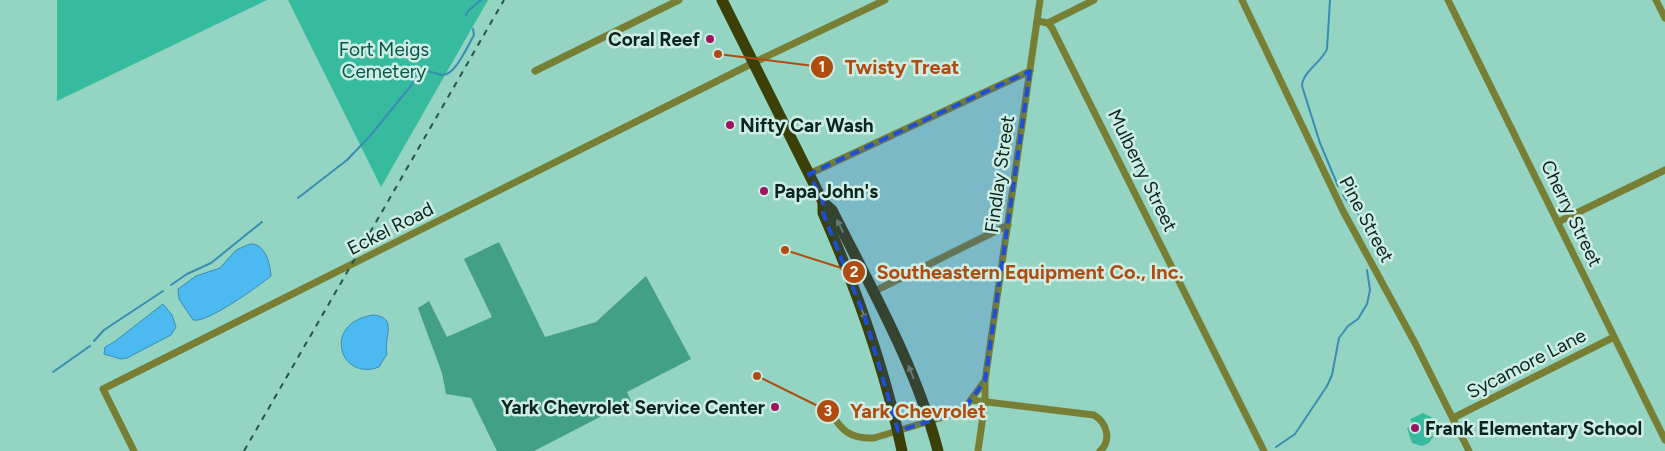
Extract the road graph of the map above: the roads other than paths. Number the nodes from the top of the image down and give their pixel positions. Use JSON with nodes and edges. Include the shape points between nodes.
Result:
{"nodes":[{"id":1,"x":679,"y":0,"type":"edge"},
{"id":2,"x":722,"y":0,"type":"edge"},
{"id":3,"x":885,"y":0,"type":"edge"},
{"id":4,"x":1040,"y":0,"type":"edge"},
{"id":5,"x":1094,"y":0,"type":"edge"},
{"id":6,"x":1242,"y":0,"type":"edge"},
{"id":7,"x":1448,"y":0,"type":"edge"},
{"id":8,"x":1656,"y":0,"type":"edge"},
{"id":9,"x":1665,"y":18,"type":"edge"},
{"id":10,"x":1037,"y":21,"type":"junction"},
{"id":11,"x":1048,"y":23,"type":"junction"},
{"id":12,"x":753,"y":63,"type":"junction"},
{"id":13,"x":535,"y":71,"type":"dead end"},
{"id":14,"x":1030,"y":71,"type":"junction"},
{"id":15,"x":1665,"y":170,"type":"edge"},
{"id":16,"x":809,"y":174,"type":"junction"},
{"id":17,"x":823,"y":202,"type":"junction"},
{"id":18,"x":1558,"y":222,"type":"junction"},
{"id":19,"x":1008,"y":225,"type":"junction"},
{"id":20,"x":873,"y":292,"type":"junction"},
{"id":21,"x":1614,"y":337,"type":"junction"},
{"id":22,"x":985,"y":381,"type":"junction"},
{"id":23,"x":971,"y":400,"type":"junction"},
{"id":24,"x":985,"y":402,"type":"junction"},
{"id":25,"x":829,"y":410,"type":"dead end"},
{"id":26,"x":1453,"y":418,"type":"junction"},
{"id":27,"x":930,"y":422,"type":"junction"},
{"id":28,"x":898,"y":431,"type":"junction"},
{"id":29,"x":1665,"y":440,"type":"edge"},
{"id":30,"x":134,"y":451,"type":"edge"},
{"id":31,"x":902,"y":451,"type":"edge"},
{"id":32,"x":938,"y":451,"type":"edge"},
{"id":33,"x":978,"y":451,"type":"edge"},
{"id":34,"x":1100,"y":451,"type":"edge"},
{"id":35,"x":1264,"y":451,"type":"edge"},
{"id":36,"x":1469,"y":451,"type":"edge"}],
"edges":[{"from":1,"to":13,"type":"street"},
{"from":2,"to":12,"type":"main road"},
{"from":3,"to":12,"type":"street"},
{"from":4,"to":10,"type":"street","name":"Findlay Street"},
{"from":5,"to":11,"type":"street"},
{"from":6,"to":26,"type":"street","name":"Pine Street","via":[[1343,211]]},
{"from":7,"to":18,"type":"street","name":"Cherry Street"},
{"from":8,"to":9,"type":"street"},
{"from":10,"to":11,"type":"street"},
{"from":10,"to":14,"type":"street","name":"Findlay Street"},
{"from":11,"to":35,"type":"street","name":"Mulberry Street","via":[[1110,140]]},
{"from":12,"to":16,"type":"main road"},
{"from":12,"to":30,"type":"street","name":"Eckel Road","via":[[103,389]]},
{"from":14,"to":16,"type":"street"},
{"from":14,"to":19,"type":"street","name":"Findlay Street"},
{"from":15,"to":18,"type":"street"},
{"from":16,"to":17,"type":"main road"},
{"from":20,"to":17,"type":"main road","one_way":true,"via":[[832,210]]},
{"from":17,"to":28,"type":"main road","one_way":true,"via":[[823,213],[877,354]]},
{"from":18,"to":21,"type":"street","name":"Cherry Street"},
{"from":19,"to":20,"type":"street"},
{"from":19,"to":22,"type":"street","name":"Findlay Street"},
{"from":27,"to":20,"type":"main road","one_way":true,"via":[[912,372]]},
{"from":21,"to":26,"type":"street","name":"Sycamore Lane"},
{"from":21,"to":29,"type":"street","name":"Cherry Street"},
{"from":22,"to":23,"type":"street","name":"Findlay Street"},
{"from":22,"to":24,"type":"street","name":"Findlay Street"},
{"from":23,"to":24,"type":"street"},
{"from":23,"to":27,"type":"street","name":"Findlay Street","via":[[953,414]]},
{"from":24,"to":33,"type":"street","name":"Findlay Street"},
{"from":24,"to":34,"type":"street","via":[[1094,415],[1105,425],[1107,434],[1106,444]]},
{"from":25,"to":28,"type":"street","name":"Findlay Street","via":[[839,427],[853,436],[874,438]]},
{"from":26,"to":36,"type":"street","name":"Pine Street"},
{"from":27,"to":28,"type":"street","name":"Findlay Street"},
{"from":27,"to":32,"type":"main road"},
{"from":28,"to":31,"type":"main road"}]}
